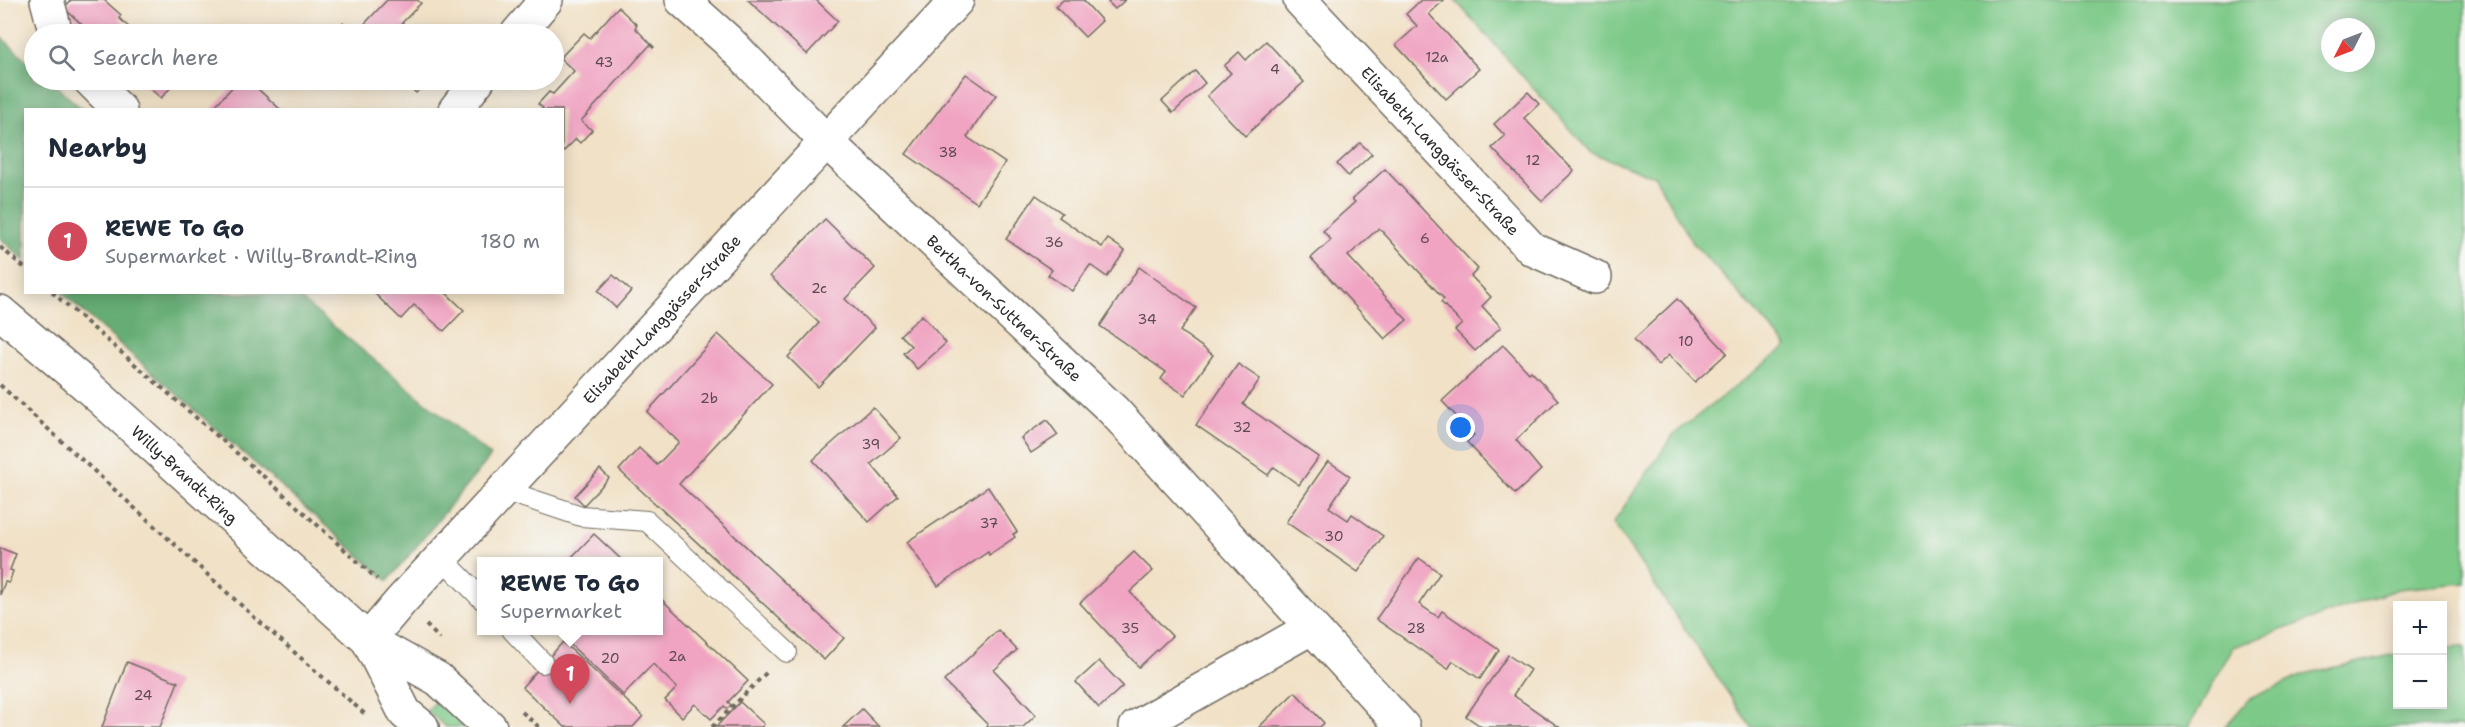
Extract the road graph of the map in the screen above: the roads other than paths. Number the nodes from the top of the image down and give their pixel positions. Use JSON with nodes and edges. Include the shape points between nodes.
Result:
{"nodes":[{"id":1,"x":46,"y":0,"type":"edge"},
{"id":2,"x":546,"y":0,"type":"edge"},
{"id":3,"x":682,"y":0,"type":"edge"},
{"id":4,"x":957,"y":0,"type":"edge"},
{"id":5,"x":1300,"y":0,"type":"edge"},
{"id":6,"x":53,"y":24,"type":"edge"},
{"id":7,"x":526,"y":24,"type":"edge"},
{"id":8,"x":100,"y":90,"type":"edge"},
{"id":9,"x":470,"y":90,"type":"edge"},
{"id":10,"x":118,"y":108,"type":"edge"},
{"id":11,"x":456,"y":108,"type":"edge"},
{"id":12,"x":826,"y":141,"type":"junction"},
{"id":13,"x":1595,"y":277,"type":"dead end"},
{"id":14,"x":0,"y":312,"type":"edge"},
{"id":15,"x":503,"y":490,"type":"junction"},
{"id":16,"x":441,"y":557,"type":"junction"},
{"id":17,"x":477,"y":594,"type":"edge"},
{"id":18,"x":1311,"y":628,"type":"junction"},
{"id":19,"x":517,"y":635,"type":"edge"},
{"id":20,"x":368,"y":640,"type":"junction"},
{"id":21,"x":787,"y":652,"type":"road end"},
{"id":22,"x":543,"y":663,"type":"dead end"},
{"id":23,"x":422,"y":727,"type":"edge"},
{"id":24,"x":490,"y":727,"type":"edge"},
{"id":25,"x":1136,"y":727,"type":"edge"},
{"id":26,"x":1402,"y":727,"type":"edge"}],
"edges":[{"from":1,"to":6,"type":"street"},
{"from":2,"to":7,"type":"street"},
{"from":3,"to":12,"type":"street","name":"Bertha-von-Suttner-Straße"},
{"from":4,"to":12,"type":"street","name":"Elisabeth-Langgässer-Straße"},
{"from":5,"to":13,"type":"street","name":"Elisabeth-Langgässer-Straße","via":[[1532,249]]},
{"from":8,"to":10,"type":"street"},
{"from":9,"to":11,"type":"street"},
{"from":12,"to":15,"type":"street","name":"Elisabeth-Langgässer-Straße"},
{"from":12,"to":18,"type":"street","name":"Bertha-von-Suttner-Straße","via":[[1113,410]]},
{"from":14,"to":20,"type":"street","name":"Willy-Brandt-Ring"},
{"from":15,"to":16,"type":"street","name":"Elisabeth-Langgässer-Straße"},
{"from":15,"to":21,"type":"lane","via":[[581,516],[647,521]]},
{"from":16,"to":17,"type":"lane"},
{"from":16,"to":20,"type":"street","name":"Elisabeth-Langgässer-Straße"},
{"from":18,"to":25,"type":"street"},
{"from":18,"to":26,"type":"street","name":"Bertha-von-Suttner-Straße"},
{"from":19,"to":22,"type":"lane"},
{"from":20,"to":23,"type":"street","name":"Willy-Brandt-Ring","via":[[405,713]]},
{"from":20,"to":24,"type":"street","name":"Willy-Brandt-Ring","via":[[438,679]]}]}
